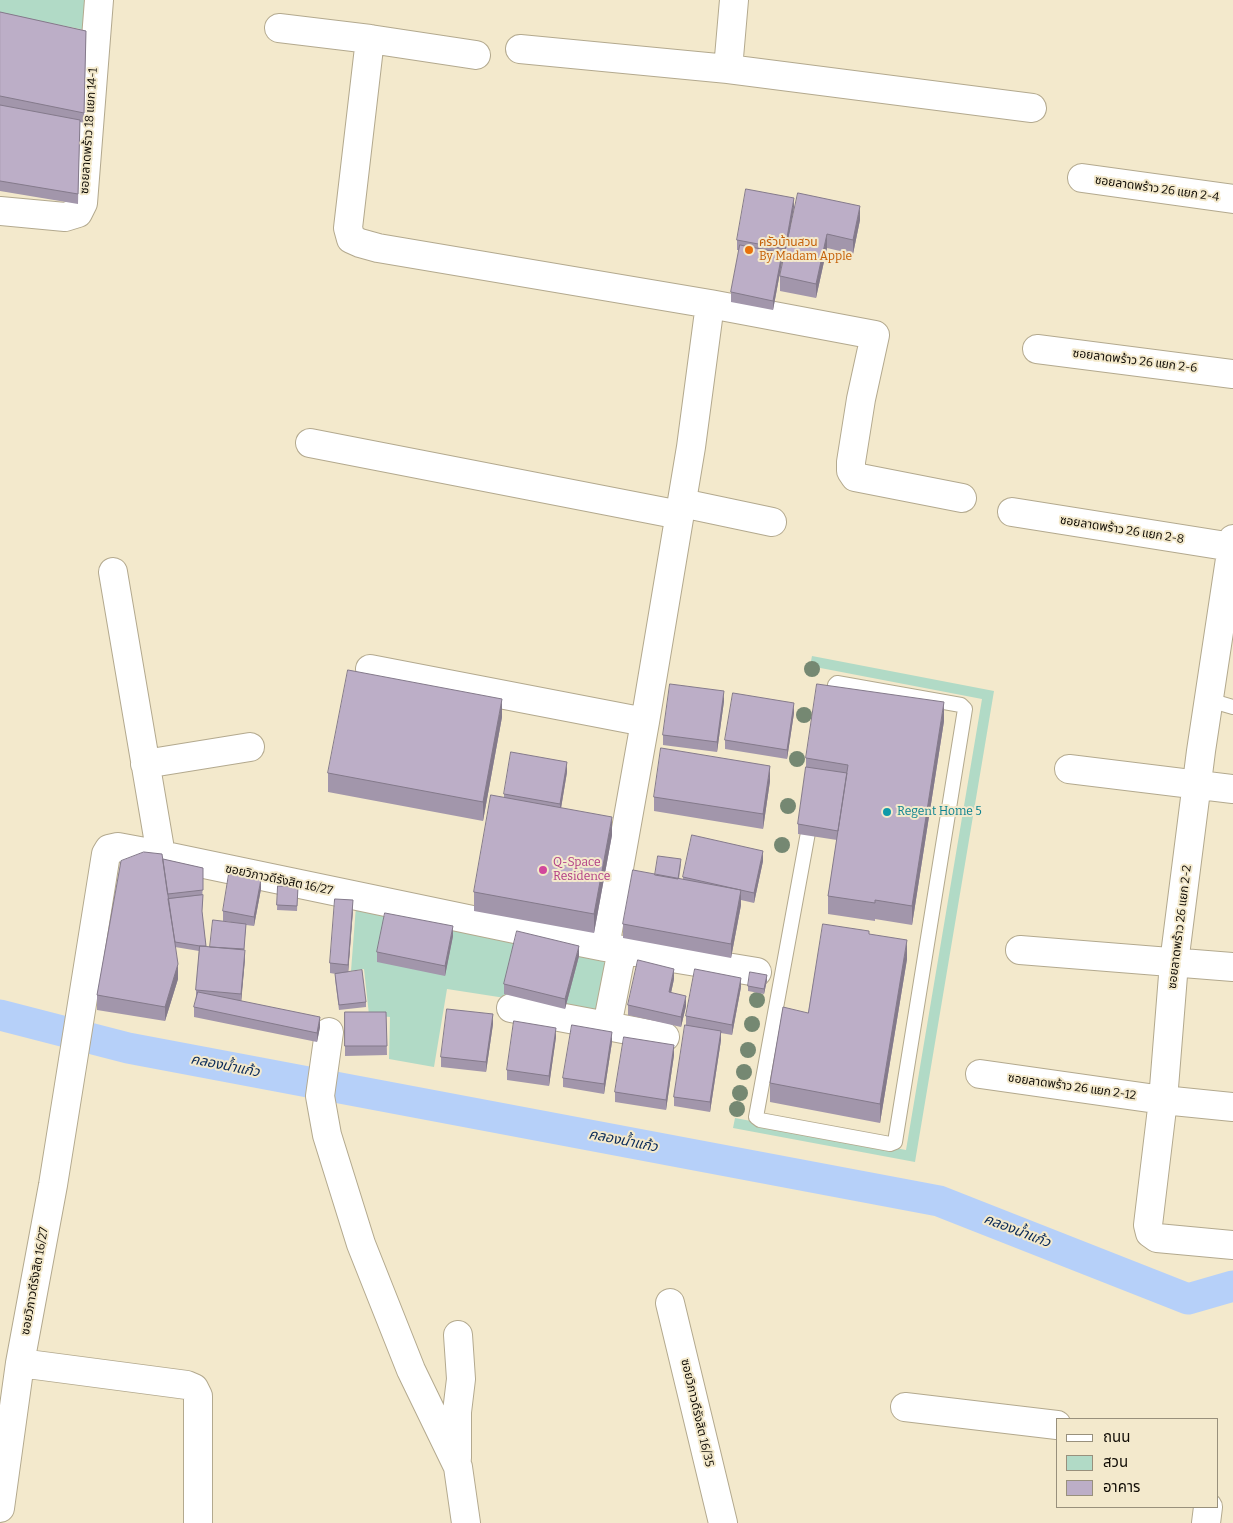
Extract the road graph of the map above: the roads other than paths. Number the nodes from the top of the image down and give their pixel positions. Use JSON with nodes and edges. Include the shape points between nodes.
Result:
{"nodes":[{"id":1,"x":99,"y":0,"type":"edge"},
{"id":2,"x":734,"y":0,"type":"edge"},
{"id":3,"x":279,"y":28,"type":"dead end"},
{"id":4,"x":370,"y":38,"type":"junction"},
{"id":5,"x":520,"y":49,"type":"dead end"},
{"id":6,"x":476,"y":55,"type":"dead end"},
{"id":7,"x":728,"y":68,"type":"junction"},
{"id":8,"x":1032,"y":108,"type":"dead end"},
{"id":9,"x":1082,"y":178,"type":"dead end"},
{"id":10,"x":1233,"y":199,"type":"edge"},
{"id":11,"x":0,"y":211,"type":"edge"},
{"id":12,"x":710,"y":304,"type":"junction"},
{"id":13,"x":1037,"y":349,"type":"dead end"},
{"id":14,"x":1233,"y":374,"type":"edge"},
{"id":15,"x":310,"y":443,"type":"dead end"},
{"id":16,"x":962,"y":498,"type":"dead end"},
{"id":17,"x":681,"y":509,"type":"junction"},
{"id":18,"x":1012,"y":512,"type":"dead end"},
{"id":19,"x":772,"y":522,"type":"dead end"},
{"id":20,"x":1232,"y":543,"type":"edge"},
{"id":21,"x":113,"y":572,"type":"dead end"},
{"id":22,"x":370,"y":669,"type":"dead end"},
{"id":23,"x":1221,"y":704,"type":"edge"},
{"id":24,"x":645,"y":722,"type":"junction"},
{"id":25,"x":250,"y":747,"type":"dead end"},
{"id":26,"x":145,"y":764,"type":"junction"},
{"id":27,"x":1069,"y":770,"type":"dead end"},
{"id":28,"x":1198,"y":785,"type":"junction"},
{"id":29,"x":1233,"y":789,"type":"edge"},
{"id":30,"x":161,"y":855,"type":"junction"},
{"id":31,"x":613,"y":948,"type":"junction"},
{"id":32,"x":1020,"y":950,"type":"dead end"},
{"id":33,"x":1174,"y":963,"type":"junction"},
{"id":34,"x":1233,"y":968,"type":"edge"},
{"id":35,"x":770,"y":974,"type":"junction"},
{"id":36,"x":511,"y":1008,"type":"dead end"},
{"id":37,"x":607,"y":1026,"type":"junction"},
{"id":38,"x":330,"y":1032,"type":"dead end"},
{"id":39,"x":665,"y":1037,"type":"dead end"},
{"id":40,"x":980,"y":1074,"type":"dead end"},
{"id":41,"x":1164,"y":1100,"type":"junction"},
{"id":42,"x":1233,"y":1107,"type":"edge"},
{"id":43,"x":1233,"y":1245,"type":"edge"},
{"id":44,"x":670,"y":1302,"type":"dead end"},
{"id":45,"x":458,"y":1335,"type":"dead end"},
{"id":46,"x":20,"y":1363,"type":"junction"},
{"id":47,"x":905,"y":1407,"type":"dead end"},
{"id":48,"x":1056,"y":1425,"type":"edge"},
{"id":49,"x":458,"y":1468,"type":"junction"},
{"id":50,"x":0,"y":1508,"type":"edge"},
{"id":51,"x":1208,"y":1508,"type":"edge"},
{"id":52,"x":198,"y":1523,"type":"edge"},
{"id":53,"x":466,"y":1523,"type":"edge"},
{"id":54,"x":723,"y":1523,"type":"edge"},
{"id":55,"x":1206,"y":1523,"type":"edge"}],
"edges":[{"from":1,"to":11,"type":"street","name":"ซอยลาดพร้าว 18 แยก 14-1","via":[[83,203],[78,212],[65,217]]},
{"from":2,"to":7,"type":"street"},
{"from":3,"to":4,"type":"street"},
{"from":4,"to":6,"type":"street"},
{"from":4,"to":12,"type":"street","via":[[348,228],[351,239],[378,248]]},
{"from":5,"to":7,"type":"street"},
{"from":7,"to":8,"type":"street"},
{"from":9,"to":10,"type":"street","name":"ซอยลาดพร้าว 26 แยก 2-4"},
{"from":12,"to":16,"type":"street","via":[[875,335],[861,399],[851,471],[855,477]]},
{"from":12,"to":17,"type":"street"},
{"from":13,"to":14,"type":"street","name":"ซอยลาดพร้าว 26 แยก 2-6"},
{"from":15,"to":17,"type":"street"},
{"from":17,"to":19,"type":"street"},
{"from":17,"to":24,"type":"street"},
{"from":18,"to":20,"type":"street","name":"ซอยลาดพร้าว 26 แยก 2-8"},
{"from":20,"to":23,"type":"street","name":"ซอยลาดพร้าว 26 แยก 2-2"},
{"from":21,"to":26,"type":"street"},
{"from":22,"to":24,"type":"street"},
{"from":23,"to":28,"type":"street","name":"ซอยลาดพร้าว 26 แยก 2-2"},
{"from":24,"to":31,"type":"street"},
{"from":25,"to":26,"type":"street"},
{"from":26,"to":30,"type":"street"},
{"from":27,"to":28,"type":"street"},
{"from":28,"to":29,"type":"street"},
{"from":28,"to":33,"type":"street","name":"ซอยลาดพร้าว 26 แยก 2-2"},
{"from":30,"to":31,"type":"street","name":"ซอยวิภาวดีรังสิต 16/27","via":[[522,925]]},
{"from":30,"to":46,"type":"street","name":"ซอยวิภาวดีรังสิต 16/27","via":[[118,847],[109,849],[106,854]]},
{"from":31,"to":35,"type":"street","name":"ซอยวิภาวดีรังสิต 16/27"},
{"from":31,"to":37,"type":"street"},
{"from":32,"to":33,"type":"street"},
{"from":33,"to":34,"type":"street"},
{"from":33,"to":41,"type":"street","name":"ซอยลาดพร้าว 26 แยก 2-2"},
{"from":35,"to":35,"type":"lane","via":[[834,685],[841,683],[964,706],[893,1144],[756,1117]]},
{"from":36,"to":37,"type":"street"},
{"from":37,"to":39,"type":"street"},
{"from":38,"to":49,"type":"street","via":[[322,1084],[327,1135],[361,1244],[412,1370]]},
{"from":40,"to":41,"type":"street","name":"ซอยลาดพร้าว 26 แยก 2-12"},
{"from":41,"to":42,"type":"street","name":"ซอยลาดพร้าว 26 แยก 2-12"},
{"from":41,"to":43,"type":"street","name":"ซอยลาดพร้าว 26 แยก 2-2","via":[[1148,1225],[1150,1233],[1157,1238]]},
{"from":44,"to":54,"type":"street","name":"ซอยวิภาวดีรังสิต 16/35"},
{"from":45,"to":49,"type":"street","via":[[461,1379],[457,1412]]},
{"from":46,"to":50,"type":"street","name":"ซอยวิภาวดีรังสิต 16/27"},
{"from":46,"to":52,"type":"street","via":[[194,1388],[198,1396]]},
{"from":47,"to":48,"type":"street"},
{"from":49,"to":53,"type":"street"},
{"from":51,"to":55,"type":"street"}]}
